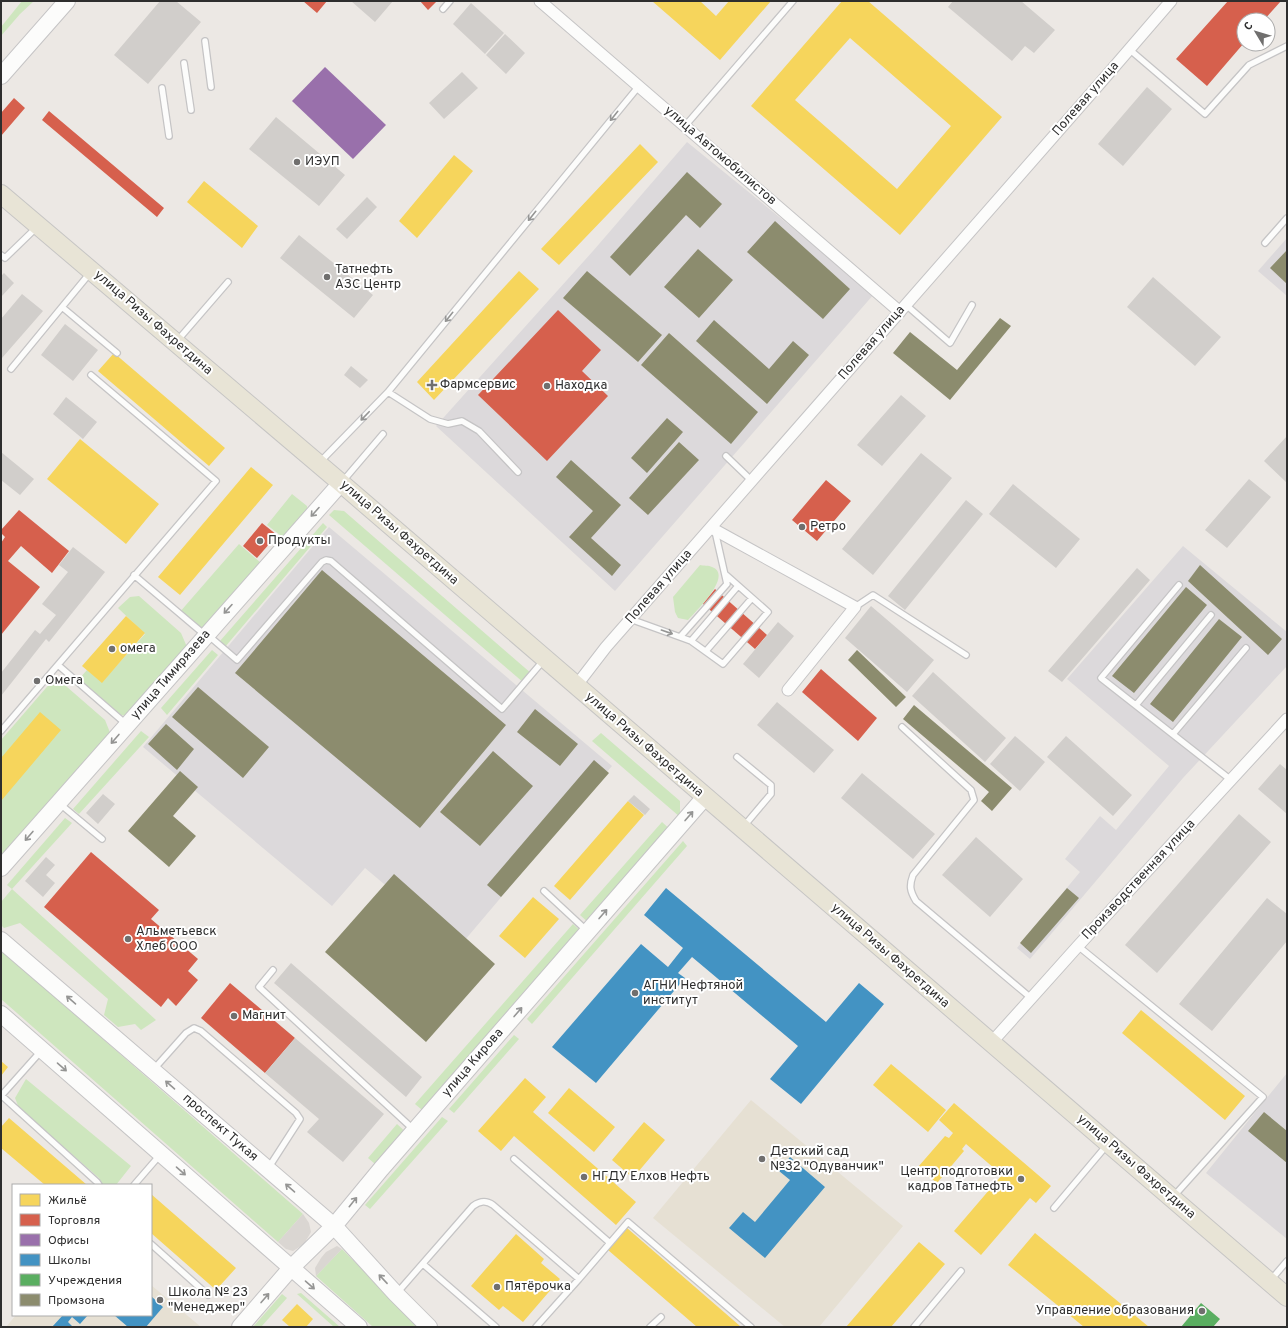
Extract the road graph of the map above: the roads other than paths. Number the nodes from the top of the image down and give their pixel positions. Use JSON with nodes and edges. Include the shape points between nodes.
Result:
{"nodes":[{"id":1,"x":67,"y":1,"type":"edge"},
{"id":2,"x":450,"y":1,"type":"edge"},
{"id":3,"x":540,"y":1,"type":"edge"},
{"id":4,"x":793,"y":1,"type":"edge"},
{"id":5,"x":1170,"y":1,"type":"edge"},
{"id":6,"x":443,"y":9,"type":"dead end"},
{"id":7,"x":205,"y":41,"type":"dead end"},
{"id":8,"x":1287,"y":46,"type":"edge"},
{"id":9,"x":1129,"y":50,"type":"junction"},
{"id":10,"x":184,"y":64,"type":"dead end"},
{"id":11,"x":1,"y":76,"type":"edge"},
{"id":12,"x":639,"y":86,"type":"junction"},
{"id":13,"x":211,"y":87,"type":"dead end"},
{"id":14,"x":162,"y":88,"type":"dead end"},
{"id":15,"x":191,"y":110,"type":"dead end"},
{"id":16,"x":685,"y":126,"type":"junction"},
{"id":17,"x":168,"y":136,"type":"dead end"},
{"id":18,"x":1,"y":194,"type":"edge"},
{"id":19,"x":1287,"y":218,"type":"edge"},
{"id":20,"x":39,"y":225,"type":"junction"},
{"id":21,"x":1265,"y":243,"type":"dead end"},
{"id":22,"x":1,"y":254,"type":"edge"},
{"id":23,"x":92,"y":271,"type":"junction"},
{"id":24,"x":228,"y":282,"type":"dead end"},
{"id":25,"x":972,"y":305,"type":"dead end"},
{"id":26,"x":62,"y":307,"type":"junction"},
{"id":27,"x":903,"y":308,"type":"junction"},
{"id":28,"x":176,"y":343,"type":"junction"},
{"id":29,"x":117,"y":353,"type":"dead end"},
{"id":30,"x":11,"y":369,"type":"dead end"},
{"id":31,"x":91,"y":375,"type":"dead end"},
{"id":32,"x":388,"y":392,"type":"junction"},
{"id":33,"x":383,"y":434,"type":"dead end"},
{"id":34,"x":726,"y":456,"type":"dead end"},
{"id":35,"x":318,"y":464,"type":"junction"},
{"id":36,"x":518,"y":472,"type":"dead end"},
{"id":37,"x":752,"y":481,"type":"junction"},
{"id":38,"x":341,"y":483,"type":"junction"},
{"id":39,"x":714,"y":528,"type":"junction"},
{"id":40,"x":725,"y":574,"type":"junction"},
{"id":41,"x":134,"y":575,"type":"junction"},
{"id":42,"x":1179,"y":585,"type":"dead end"},
{"id":43,"x":738,"y":586,"type":"junction"},
{"id":44,"x":752,"y":598,"type":"junction"},
{"id":45,"x":855,"y":607,"type":"junction"},
{"id":46,"x":1211,"y":615,"type":"dead end"},
{"id":47,"x":630,"y":619,"type":"junction"},
{"id":48,"x":206,"y":634,"type":"junction"},
{"id":49,"x":680,"y":637,"type":"junction"},
{"id":50,"x":692,"y":641,"type":"junction"},
{"id":51,"x":1246,"y":648,"type":"dead end"},
{"id":52,"x":706,"y":651,"type":"junction"},
{"id":53,"x":966,"y":655,"type":"dead end"},
{"id":54,"x":544,"y":659,"type":"junction"},
{"id":55,"x":58,"y":665,"type":"junction"},
{"id":56,"x":576,"y":686,"type":"junction"},
{"id":57,"x":788,"y":690,"type":"dead end"},
{"id":58,"x":1136,"y":705,"type":"junction"},
{"id":59,"x":1287,"y":719,"type":"edge"},
{"id":60,"x":127,"y":725,"type":"junction"},
{"id":61,"x":902,"y":727,"type":"dead end"},
{"id":62,"x":1,"y":731,"type":"edge"},
{"id":63,"x":1173,"y":734,"type":"junction"},
{"id":64,"x":738,"y":756,"type":"dead end"},
{"id":65,"x":1231,"y":780,"type":"junction"},
{"id":66,"x":705,"y":797,"type":"junction"},
{"id":67,"x":58,"y":803,"type":"junction"},
{"id":68,"x":742,"y":829,"type":"junction"},
{"id":69,"x":102,"y":839,"type":"dead end"},
{"id":70,"x":1,"y":868,"type":"edge"},
{"id":71,"x":544,"y":891,"type":"dead end"},
{"id":72,"x":588,"y":932,"type":"junction"},
{"id":73,"x":1,"y":940,"type":"edge"},
{"id":74,"x":1078,"y":946,"type":"junction"},
{"id":75,"x":273,"y":970,"type":"dead end"},
{"id":76,"x":1032,"y":998,"type":"junction"},
{"id":77,"x":1,"y":1014,"type":"edge"},
{"id":78,"x":991,"y":1043,"type":"junction"},
{"id":79,"x":42,"y":1049,"type":"junction"},
{"id":80,"x":152,"y":1070,"type":"junction"},
{"id":81,"x":1,"y":1096,"type":"edge"},
{"id":82,"x":414,"y":1131,"type":"junction"},
{"id":83,"x":1108,"y":1144,"type":"junction"},
{"id":84,"x":161,"y":1154,"type":"junction"},
{"id":85,"x":514,"y":1159,"type":"dead end"},
{"id":86,"x":268,"y":1169,"type":"junction"},
{"id":87,"x":98,"y":1184,"type":"edge"},
{"id":88,"x":135,"y":1184,"type":"edge"},
{"id":89,"x":1172,"y":1198,"type":"junction"},
{"id":90,"x":1054,"y":1208,"type":"dead end"},
{"id":91,"x":334,"y":1226,"type":"junction"},
{"id":92,"x":610,"y":1243,"type":"junction"},
{"id":93,"x":152,"y":1245,"type":"edge"},
{"id":94,"x":1287,"y":1261,"type":"edge"},
{"id":95,"x":423,"y":1264,"type":"junction"},
{"id":96,"x":291,"y":1268,"type":"junction"},
{"id":97,"x":961,"y":1271,"type":"dead end"},
{"id":98,"x":579,"y":1278,"type":"junction"},
{"id":99,"x":1269,"y":1282,"type":"junction"},
{"id":100,"x":396,"y":1294,"type":"junction"},
{"id":101,"x":208,"y":1295,"type":"dead end"},
{"id":102,"x":1287,"y":1298,"type":"edge"},
{"id":103,"x":662,"y":1317,"type":"dead end"},
{"id":104,"x":240,"y":1327,"type":"edge"},
{"id":105,"x":358,"y":1327,"type":"edge"},
{"id":106,"x":429,"y":1327,"type":"edge"},
{"id":107,"x":496,"y":1327,"type":"edge"},
{"id":108,"x":536,"y":1327,"type":"edge"},
{"id":109,"x":650,"y":1327,"type":"edge"},
{"id":110,"x":751,"y":1327,"type":"edge"},
{"id":111,"x":914,"y":1327,"type":"edge"}],
"edges":[{"from":1,"to":11,"type":"street"},
{"from":2,"to":6,"type":"lane"},
{"from":3,"to":12,"type":"street","name":"улица Автомобилистов"},
{"from":4,"to":16,"type":"lane"},
{"from":5,"to":9,"type":"street","name":"Полевая улица"},
{"from":7,"to":13,"type":"lane"},
{"from":8,"to":9,"type":"lane","via":[[1248,65],[1205,114]]},
{"from":9,"to":27,"type":"street","name":"Полевая улица"},
{"from":10,"to":15,"type":"lane"},
{"from":12,"to":16,"type":"street","name":"улица Автомобилистов"},
{"from":12,"to":32,"type":"lane","one_way":true},
{"from":14,"to":17,"type":"lane"},
{"from":16,"to":27,"type":"street","name":"улица Автомобилистов"},
{"from":18,"to":20,"type":"main road","name":"улица Ризы Фахретдина"},
{"from":19,"to":21,"type":"lane"},
{"from":20,"to":22,"type":"lane","via":[[5,258]]},
{"from":20,"to":23,"type":"main road","name":"улица Ризы Фахретдина"},
{"from":23,"to":26,"type":"lane"},
{"from":23,"to":28,"type":"main road","name":"улица Ризы Фахретдина"},
{"from":24,"to":28,"type":"lane"},
{"from":25,"to":27,"type":"lane","via":[[950,343]]},
{"from":26,"to":29,"type":"lane"},
{"from":26,"to":30,"type":"lane"},
{"from":27,"to":37,"type":"street","name":"Полевая улица"},
{"from":28,"to":35,"type":"main road","name":"улица Ризы Фахретдина"},
{"from":31,"to":41,"type":"lane","via":[[216,481]]},
{"from":32,"to":35,"type":"lane","one_way":true},
{"from":32,"to":36,"type":"lane","via":[[430,419],[448,424],[462,421],[479,431]]},
{"from":33,"to":38,"type":"lane"},
{"from":34,"to":37,"type":"lane"},
{"from":35,"to":38,"type":"main road","name":"улица Ризы Фахретдина"},
{"from":37,"to":39,"type":"street","name":"Полевая улица"},
{"from":38,"to":48,"type":"street","name":"улица Тимирязева","one_way":true},
{"from":38,"to":54,"type":"main road","name":"улица Ризы Фахретдина"},
{"from":39,"to":40,"type":"lane"},
{"from":39,"to":45,"type":"street"},
{"from":39,"to":47,"type":"street","name":"Полевая улица"},
{"from":40,"to":43,"type":"lane"},
{"from":40,"to":49,"type":"lane","via":[[727,584]]},
{"from":41,"to":48,"type":"lane"},
{"from":41,"to":55,"type":"lane"},
{"from":42,"to":58,"type":"lane","via":[[1101,678]]},
{"from":43,"to":44,"type":"lane"},
{"from":43,"to":50,"type":"lane"},
{"from":44,"to":52,"type":"lane"},
{"from":44,"to":52,"type":"lane","via":[[768,612],[763,618],[723,664]]},
{"from":45,"to":53,"type":"lane","via":[[873,595]]},
{"from":45,"to":57,"type":"street"},
{"from":46,"to":58,"type":"lane"},
{"from":47,"to":49,"type":"lane","one_way":true},
{"from":47,"to":56,"type":"street","name":"Полевая улица"},
{"from":48,"to":54,"type":"lane","via":[[237,660],[326,560],[331,561],[502,709]]},
{"from":48,"to":60,"type":"street","name":"улица Тимирязева"},
{"from":49,"to":50,"type":"lane"},
{"from":50,"to":52,"type":"lane"},
{"from":51,"to":63,"type":"lane"},
{"from":54,"to":56,"type":"main road","name":"улица Ризы Фахретдина"},
{"from":55,"to":60,"type":"lane"},
{"from":55,"to":62,"type":"lane"},
{"from":56,"to":66,"type":"main road","name":"улица Ризы Фахретдина"},
{"from":58,"to":63,"type":"lane"},
{"from":59,"to":65,"type":"street","name":"Производственная улица"},
{"from":60,"to":67,"type":"street","name":"улица Тимирязева","one_way":true},
{"from":61,"to":76,"type":"lane","via":[[971,790],[974,800],[913,875],[909,884],[911,892],[916,901]]},
{"from":63,"to":65,"type":"lane"},
{"from":64,"to":68,"type":"lane","via":[[771,785],[771,794]]},
{"from":65,"to":74,"type":"street","name":"Производственная улица"},
{"from":66,"to":68,"type":"main road","name":"улица Ризы Фахретдина"},
{"from":72,"to":66,"type":"street","name":"улица Кирова","one_way":true},
{"from":67,"to":69,"type":"lane"},
{"from":67,"to":70,"type":"street","name":"улица Тимирязева","one_way":true},
{"from":68,"to":78,"type":"main road","name":"улица Ризы Фахретдина"},
{"from":71,"to":72,"type":"lane"},
{"from":82,"to":72,"type":"street","name":"улица Кирова","one_way":true},
{"from":80,"to":73,"type":"street","name":"проспект Тукая","one_way":true},
{"from":74,"to":76,"type":"street","name":"Производственная улица"},
{"from":74,"to":89,"type":"lane","via":[[1263,1097]]},
{"from":75,"to":82,"type":"lane","via":[[259,987]]},
{"from":76,"to":78,"type":"street","name":"Производственная улица"},
{"from":77,"to":79,"type":"street"},
{"from":78,"to":83,"type":"main road","name":"улица Ризы Фахретдина"},
{"from":79,"to":81,"type":"lane"},
{"from":79,"to":84,"type":"street","one_way":true},
{"from":86,"to":80,"type":"street","name":"проспект Тукая","one_way":true},
{"from":80,"to":86,"type":"lane","via":[[186,1033],[194,1028],[207,1036],[300,1119]]},
{"from":81,"to":87,"type":"lane"},
{"from":91,"to":82,"type":"street","name":"улица Кирова","one_way":true},
{"from":83,"to":89,"type":"main road","name":"улица Ризы Фахретдина"},
{"from":83,"to":90,"type":"lane"},
{"from":84,"to":88,"type":"lane"},
{"from":84,"to":96,"type":"street","one_way":true},
{"from":85,"to":92,"type":"lane"},
{"from":91,"to":86,"type":"street","name":"проспект Тукая","one_way":true},
{"from":89,"to":99,"type":"main road","name":"улица Ризы Фахретдина"},
{"from":91,"to":96,"type":"street","name":"улица Кирова"},
{"from":100,"to":91,"type":"street","name":"проспект Тукая","one_way":true},
{"from":92,"to":98,"type":"lane"},
{"from":92,"to":110,"type":"lane","via":[[628,1222]]},
{"from":93,"to":101,"type":"lane"},
{"from":94,"to":99,"type":"lane"},
{"from":95,"to":98,"type":"lane","via":[[473,1206],[484,1201],[494,1205]]},
{"from":95,"to":100,"type":"lane"},
{"from":95,"to":107,"type":"lane"},
{"from":104,"to":96,"type":"street","name":"улица Кирова","one_way":true},
{"from":96,"to":105,"type":"street","one_way":true},
{"from":97,"to":111,"type":"lane"},
{"from":98,"to":108,"type":"lane"},
{"from":99,"to":102,"type":"main road","name":"улица Ризы Фахретдина"},
{"from":100,"to":106,"type":"street","name":"проспект Тукая"},
{"from":103,"to":109,"type":"lane"}]}
